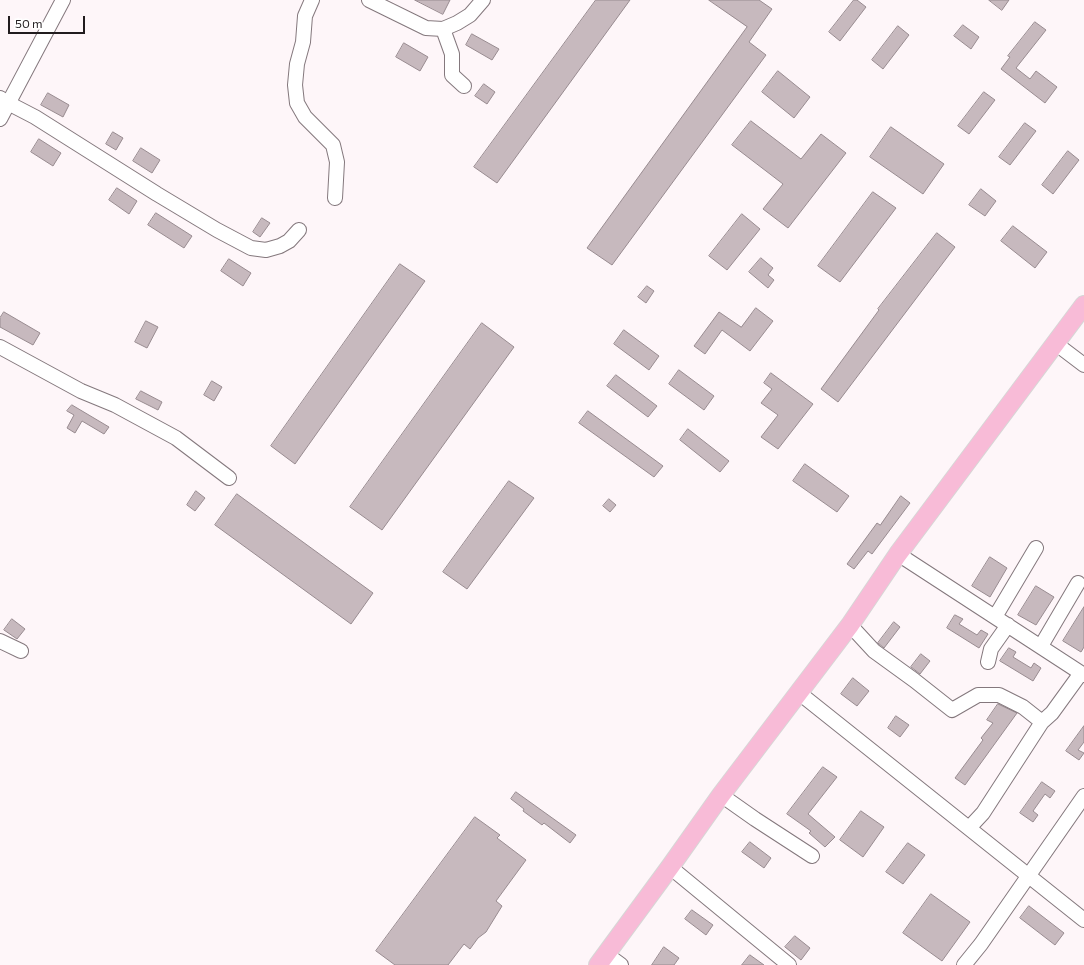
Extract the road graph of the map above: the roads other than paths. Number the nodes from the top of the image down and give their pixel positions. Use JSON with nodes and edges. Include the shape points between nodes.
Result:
{"nodes":[{"id":1,"x":63,"y":0,"type":"edge"},
{"id":2,"x":312,"y":0,"type":"edge"},
{"id":3,"x":369,"y":0,"type":"edge"},
{"id":4,"x":483,"y":0,"type":"edge"},
{"id":5,"x":443,"y":29,"type":"junction"},
{"id":6,"x":464,"y":86,"type":"dead end"},
{"id":7,"x":4,"y":101,"type":"edge"},
{"id":8,"x":0,"y":119,"type":"edge"},
{"id":9,"x":335,"y":198,"type":"dead end"},
{"id":10,"x":299,"y":230,"type":"dead end"},
{"id":11,"x":1084,"y":305,"type":"edge"},
{"id":12,"x":1056,"y":343,"type":"junction"},
{"id":13,"x":0,"y":347,"type":"edge"},
{"id":14,"x":1084,"y":365,"type":"edge"},
{"id":15,"x":229,"y":478,"type":"dead end"},
{"id":16,"x":1036,"y":548,"type":"dead end"},
{"id":17,"x":898,"y":554,"type":"junction"},
{"id":18,"x":1078,"y":583,"type":"dead end"},
{"id":19,"x":995,"y":617,"type":"junction"},
{"id":20,"x":850,"y":625,"type":"junction"},
{"id":21,"x":1008,"y":625,"type":"junction"},
{"id":22,"x":0,"y":641,"type":"edge"},
{"id":23,"x":1041,"y":646,"type":"junction"},
{"id":24,"x":21,"y":651,"type":"dead end"},
{"id":25,"x":988,"y":662,"type":"dead end"},
{"id":26,"x":1082,"y":674,"type":"edge"},
{"id":27,"x":798,"y":692,"type":"junction"},
{"id":28,"x":1042,"y":722,"type":"junction"},
{"id":29,"x":721,"y":795,"type":"junction"},
{"id":30,"x":1084,"y":796,"type":"edge"},
{"id":31,"x":969,"y":828,"type":"junction"},
{"id":32,"x":812,"y":856,"type":"dead end"},
{"id":33,"x":670,"y":867,"type":"junction"},
{"id":34,"x":1029,"y":875,"type":"junction"},
{"id":35,"x":1084,"y":920,"type":"edge"},
{"id":36,"x":602,"y":959,"type":"edge"},
{"id":37,"x":621,"y":965,"type":"edge"},
{"id":38,"x":789,"y":965,"type":"edge"},
{"id":39,"x":964,"y":965,"type":"edge"}],
"edges":[{"from":1,"to":7,"type":"street"},
{"from":2,"to":9,"type":"street","via":[[305,16],[303,42],[297,64],[297,103],[304,117],[333,145],[338,162]]},
{"from":3,"to":5,"type":"street","via":[[426,28]]},
{"from":4,"to":5,"type":"street","via":[[470,15]]},
{"from":5,"to":6,"type":"street","via":[[452,54],[452,75]]},
{"from":7,"to":8,"type":"street"},
{"from":7,"to":10,"type":"street","via":[[35,117],[157,194],[251,248],[266,250],[280,246]]},
{"from":11,"to":12,"type":"main road"},
{"from":12,"to":14,"type":"street"},
{"from":12,"to":17,"type":"main road"},
{"from":13,"to":15,"type":"street","via":[[176,438]]},
{"from":16,"to":19,"type":"street"},
{"from":17,"to":19,"type":"street"},
{"from":17,"to":20,"type":"main road"},
{"from":18,"to":23,"type":"street"},
{"from":19,"to":21,"type":"street"},
{"from":20,"to":27,"type":"main road"},
{"from":20,"to":28,"type":"street","via":[[874,651],[952,710],[978,695],[999,695],[1023,707]]},
{"from":21,"to":23,"type":"street"},
{"from":21,"to":25,"type":"street","via":[[991,649]]},
{"from":22,"to":24,"type":"street"},
{"from":23,"to":26,"type":"street"},
{"from":26,"to":28,"type":"street"},
{"from":27,"to":29,"type":"main road"},
{"from":27,"to":31,"type":"street"},
{"from":28,"to":31,"type":"street","via":[[984,813]]},
{"from":29,"to":32,"type":"street"},
{"from":29,"to":33,"type":"main road"},
{"from":30,"to":34,"type":"street"},
{"from":31,"to":34,"type":"street"},
{"from":33,"to":36,"type":"main road"},
{"from":33,"to":38,"type":"street"},
{"from":34,"to":35,"type":"street"},
{"from":34,"to":39,"type":"street"},
{"from":36,"to":37,"type":"street"}]}
